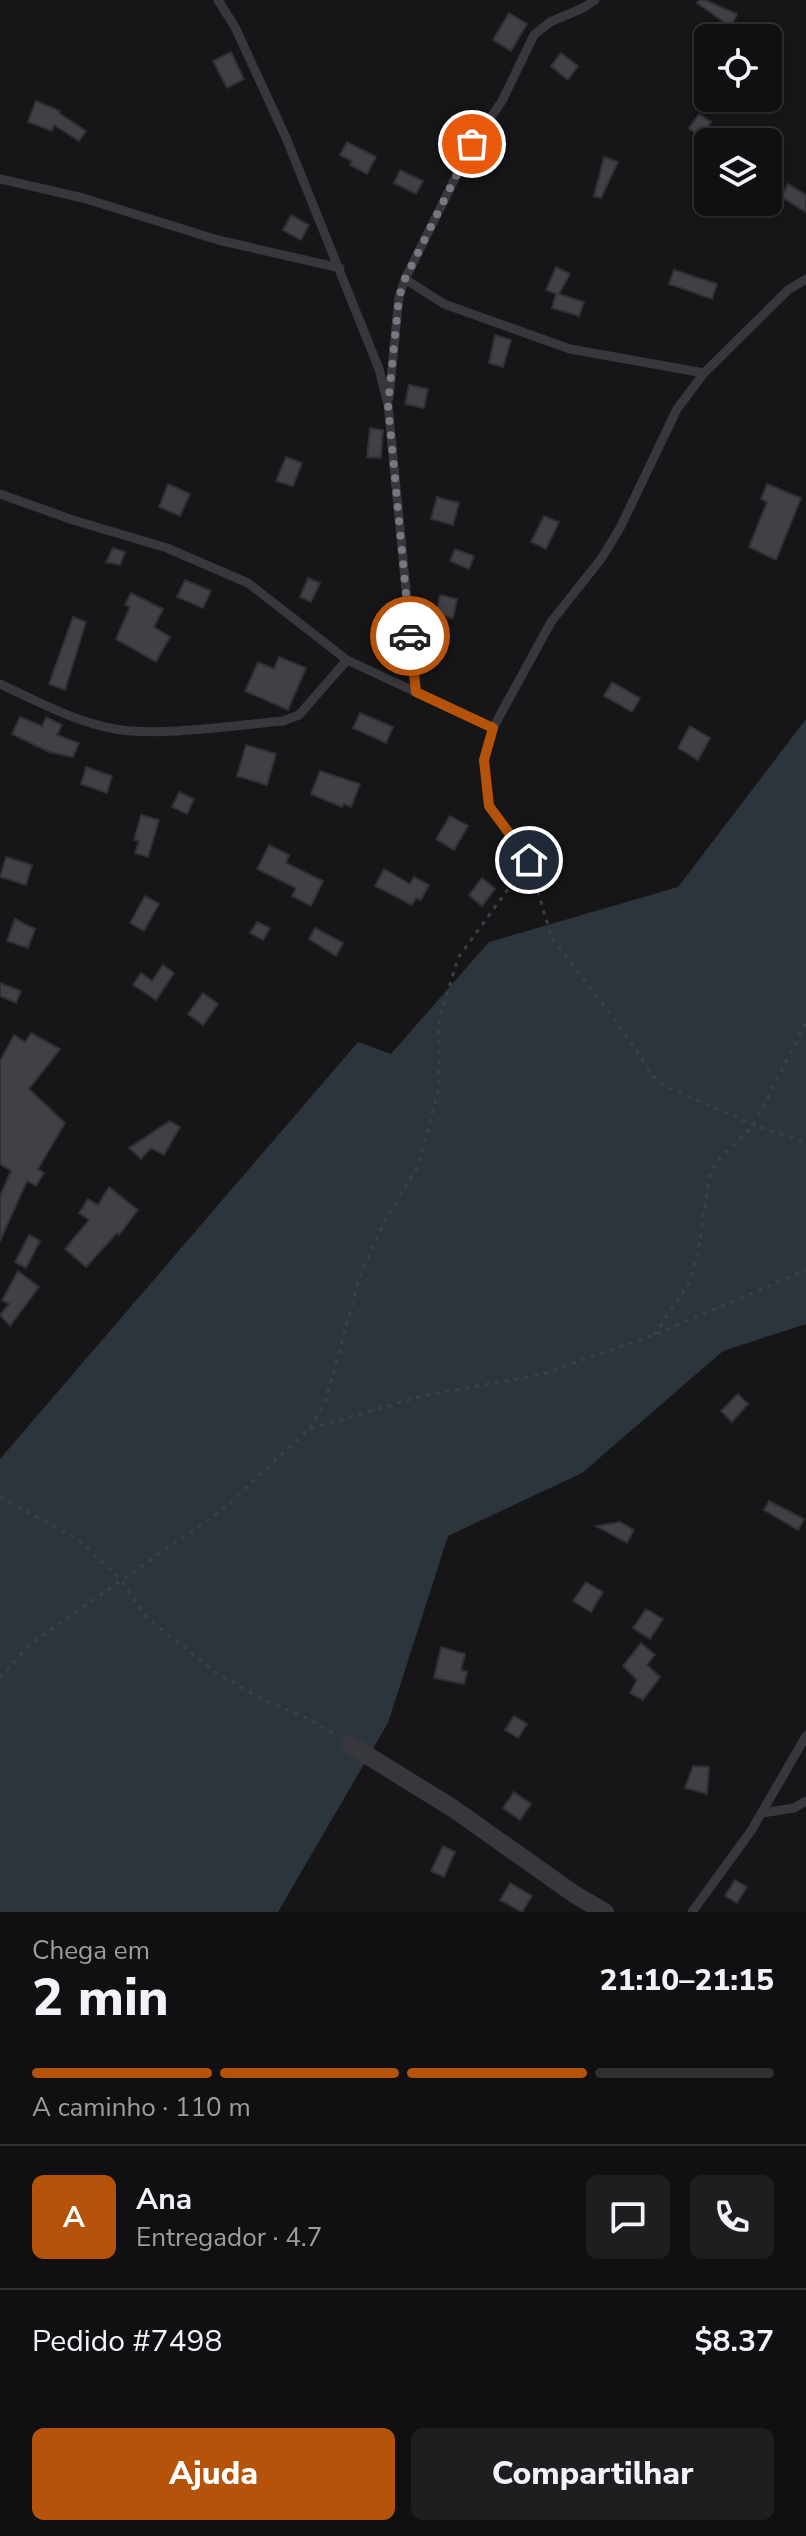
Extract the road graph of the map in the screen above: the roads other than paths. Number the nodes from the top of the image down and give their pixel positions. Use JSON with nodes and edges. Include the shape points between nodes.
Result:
{"nodes":[{"id":1,"x":218,"y":0,"type":"edge"},
{"id":2,"x":595,"y":0,"type":"edge"},
{"id":3,"x":0,"y":179,"type":"edge"},
{"id":4,"x":340,"y":268,"type":"junction"},
{"id":5,"x":405,"y":279,"type":"junction"},
{"id":6,"x":806,"y":279,"type":"edge"},
{"id":7,"x":704,"y":373,"type":"junction"},
{"id":8,"x":388,"y":405,"type":"junction"},
{"id":9,"x":0,"y":494,"type":"edge"},
{"id":10,"x":347,"y":660,"type":"junction"},
{"id":11,"x":0,"y":684,"type":"edge"},
{"id":12,"x":416,"y":692,"type":"junction"},
{"id":13,"x":493,"y":728,"type":"junction"},
{"id":14,"x":529,"y":860,"type":"road end"},
{"id":15,"x":806,"y":1736,"type":"edge"},
{"id":16,"x":349,"y":1744,"type":"road end"},
{"id":17,"x":806,"y":1801,"type":"edge"},
{"id":18,"x":762,"y":1813,"type":"junction"},
{"id":19,"x":605,"y":1912,"type":"edge"},
{"id":20,"x":692,"y":1912,"type":"edge"}],
"edges":[{"from":1,"to":4,"type":"lane","via":[[287,140]]},
{"from":2,"to":5,"type":"lane","via":[[534,35]]},
{"from":3,"to":4,"type":"lane"},
{"from":4,"to":8,"type":"lane"},
{"from":5,"to":7,"type":"lane","via":[[444,304],[570,349]]},
{"from":5,"to":8,"type":"lane"},
{"from":6,"to":7,"type":"lane","via":[[788,290]]},
{"from":7,"to":13,"type":"lane","via":[[677,409],[620,528],[551,622]]},
{"from":8,"to":12,"type":"lane"},
{"from":9,"to":10,"type":"lane","via":[[167,548],[248,583]]},
{"from":10,"to":11,"type":"lane","via":[[299,715],[283,721],[168,730],[116,730],[63,714]]},
{"from":10,"to":12,"type":"lane"},
{"from":12,"to":13,"type":"lane"},
{"from":13,"to":14,"type":"lane","via":[[484,760],[489,806]]},
{"from":15,"to":18,"type":"lane"},
{"from":16,"to":19,"type":"street"},
{"from":17,"to":18,"type":"lane"},
{"from":18,"to":20,"type":"lane"}]}
